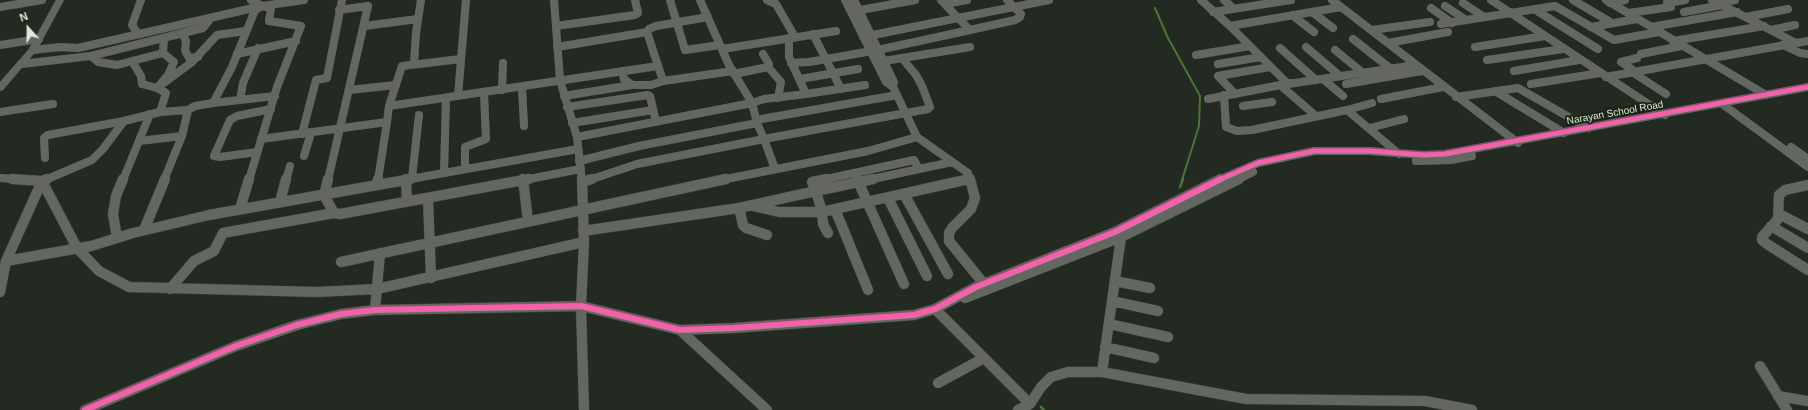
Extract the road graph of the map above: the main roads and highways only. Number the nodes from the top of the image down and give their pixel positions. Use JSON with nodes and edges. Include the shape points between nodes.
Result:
{"nodes":[{"id":1,"x":60,"y":0,"type":"edge"},
{"id":2,"x":0,"y":88,"type":"edge"}],
"edges":[{"from":1,"to":2,"type":"main road","via":[[33,50]]}]}
